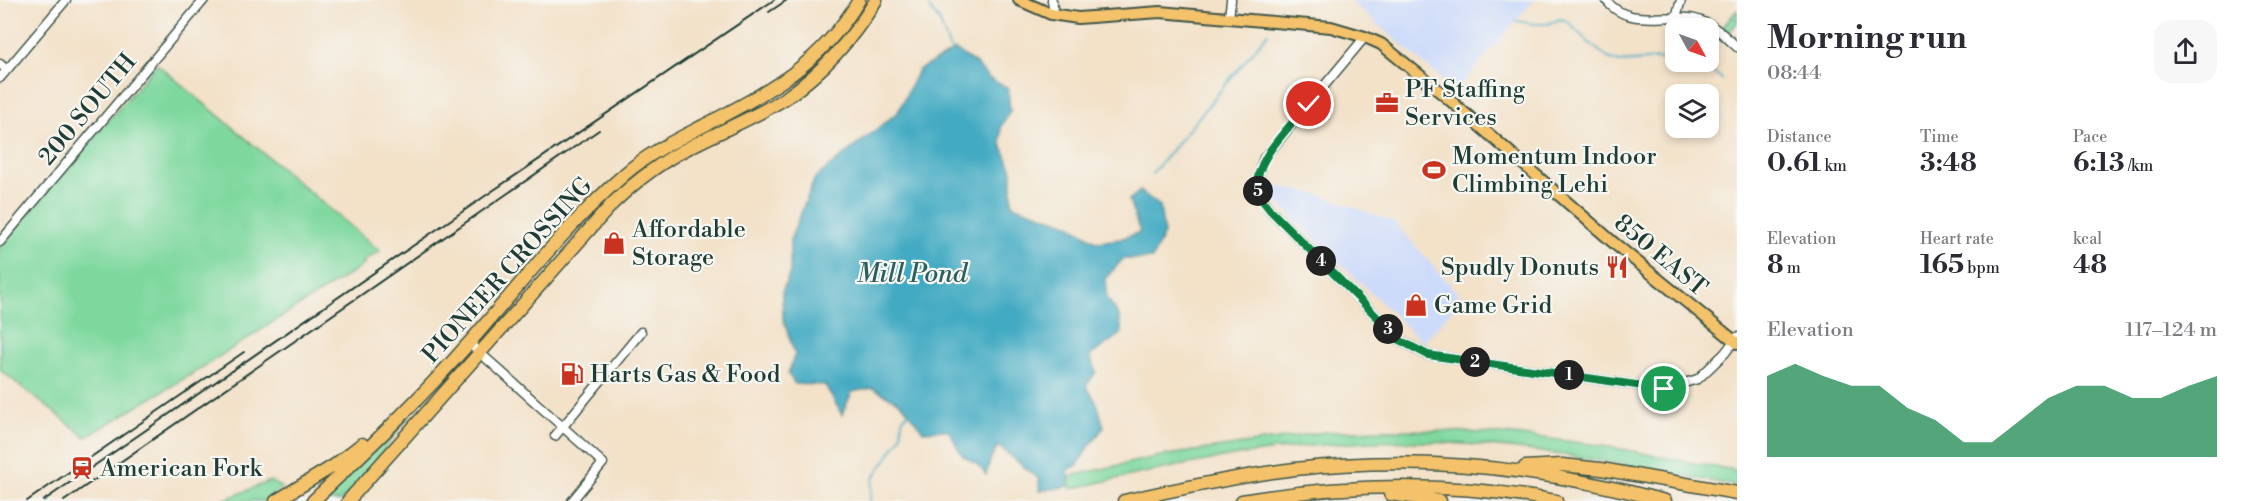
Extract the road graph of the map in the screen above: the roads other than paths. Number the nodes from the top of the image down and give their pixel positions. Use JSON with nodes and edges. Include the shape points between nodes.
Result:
{"nodes":[{"id":1,"x":66,"y":0,"type":"edge"},
{"id":2,"x":204,"y":0,"type":"edge"},
{"id":3,"x":859,"y":0,"type":"edge"},
{"id":4,"x":876,"y":0,"type":"edge"},
{"id":5,"x":1019,"y":0,"type":"edge"},
{"id":6,"x":1052,"y":0,"type":"edge"},
{"id":7,"x":1231,"y":0,"type":"edge"},
{"id":8,"x":1606,"y":0,"type":"edge"},
{"id":9,"x":1682,"y":0,"type":"edge"},
{"id":10,"x":1054,"y":15,"type":"junction"},
{"id":11,"x":1676,"y":17,"type":"junction"},
{"id":12,"x":1229,"y":18,"type":"junction"},
{"id":13,"x":1365,"y":37,"type":"junction"},
{"id":14,"x":1737,"y":47,"type":"edge"},
{"id":15,"x":3,"y":67,"type":"edge"},
{"id":16,"x":0,"y":78,"type":"edge"},
{"id":17,"x":0,"y":242,"type":"edge"},
{"id":18,"x":641,"y":332,"type":"dead end"},
{"id":19,"x":1736,"y":340,"type":"edge"},
{"id":20,"x":469,"y":343,"type":"junction"},
{"id":21,"x":480,"y":352,"type":"junction"},
{"id":22,"x":563,"y":428,"type":"junction"},
{"id":23,"x":555,"y":436,"type":"dead end"},
{"id":24,"x":1497,"y":469,"type":"junction"},
{"id":25,"x":1350,"y":489,"type":"junction"},
{"id":26,"x":1737,"y":494,"type":"edge"},
{"id":27,"x":350,"y":500,"type":"edge"},
{"id":28,"x":276,"y":501,"type":"edge"},
{"id":29,"x":313,"y":501,"type":"edge"},
{"id":30,"x":572,"y":501,"type":"edge"},
{"id":31,"x":1124,"y":501,"type":"edge"},
{"id":32,"x":1242,"y":501,"type":"edge"},
{"id":33,"x":1440,"y":501,"type":"edge"},
{"id":34,"x":1556,"y":501,"type":"edge"},
{"id":35,"x":1665,"y":501,"type":"edge"}],
"edges":[{"from":1,"to":15,"type":"street"},
{"from":2,"to":17,"type":"street","name":"200 SOUTH"},
{"from":3,"to":20,"type":"highway","name":"PIONEER CROSSING","via":[[823,48],[779,85],[655,152],[628,171],[570,226]]},
{"from":4,"to":21,"type":"highway","name":"PIONEER CROSSING","via":[[854,34],[808,81],[758,114],[690,147],[637,180]]},
{"from":5,"to":10,"type":"main road","name":"850 EAST"},
{"from":6,"to":10,"type":"street"},
{"from":7,"to":12,"type":"street"},
{"from":8,"to":11,"type":"street","via":[[1621,13],[1635,17]]},
{"from":9,"to":11,"type":"street"},
{"from":10,"to":12,"type":"main road","name":"850 EAST","via":[[1078,18],[1160,12]]},
{"from":11,"to":14,"type":"street","via":[[1712,25]]},
{"from":12,"to":13,"type":"main road","name":"850 EAST","via":[[1331,27]]},
{"from":13,"to":19,"type":"main road","name":"850 EAST","via":[[1381,44],[1615,244]]},
{"from":13,"to":19,"type":"street","via":[[1264,158],[1257,183],[1259,196],[1270,210],[1401,341],[1428,355],[1664,389],[1698,379]]},
{"from":15,"to":16,"type":"street"},
{"from":18,"to":22,"type":"street"},
{"from":20,"to":21,"type":"street"},
{"from":20,"to":28,"type":"highway","via":[[447,358],[398,411],[351,453]]},
{"from":20,"to":29,"type":"highway","name":"PIONEER CROSSING","via":[[396,422]]},
{"from":21,"to":22,"type":"street"},
{"from":21,"to":27,"type":"highway","name":"PIONEER CROSSING"},
{"from":22,"to":23,"type":"street"},
{"from":22,"to":30,"type":"street","via":[[603,463]]},
{"from":24,"to":26,"type":"highway","via":[[1562,465],[1601,469]]},
{"from":24,"to":31,"type":"highway","via":[[1403,464],[1328,466],[1239,477]]},
{"from":24,"to":35,"type":"highway","via":[[1586,482]]},
{"from":25,"to":32,"type":"highway"},
{"from":25,"to":33,"type":"highway"},
{"from":25,"to":34,"type":"highway","via":[[1456,489]]}]}
